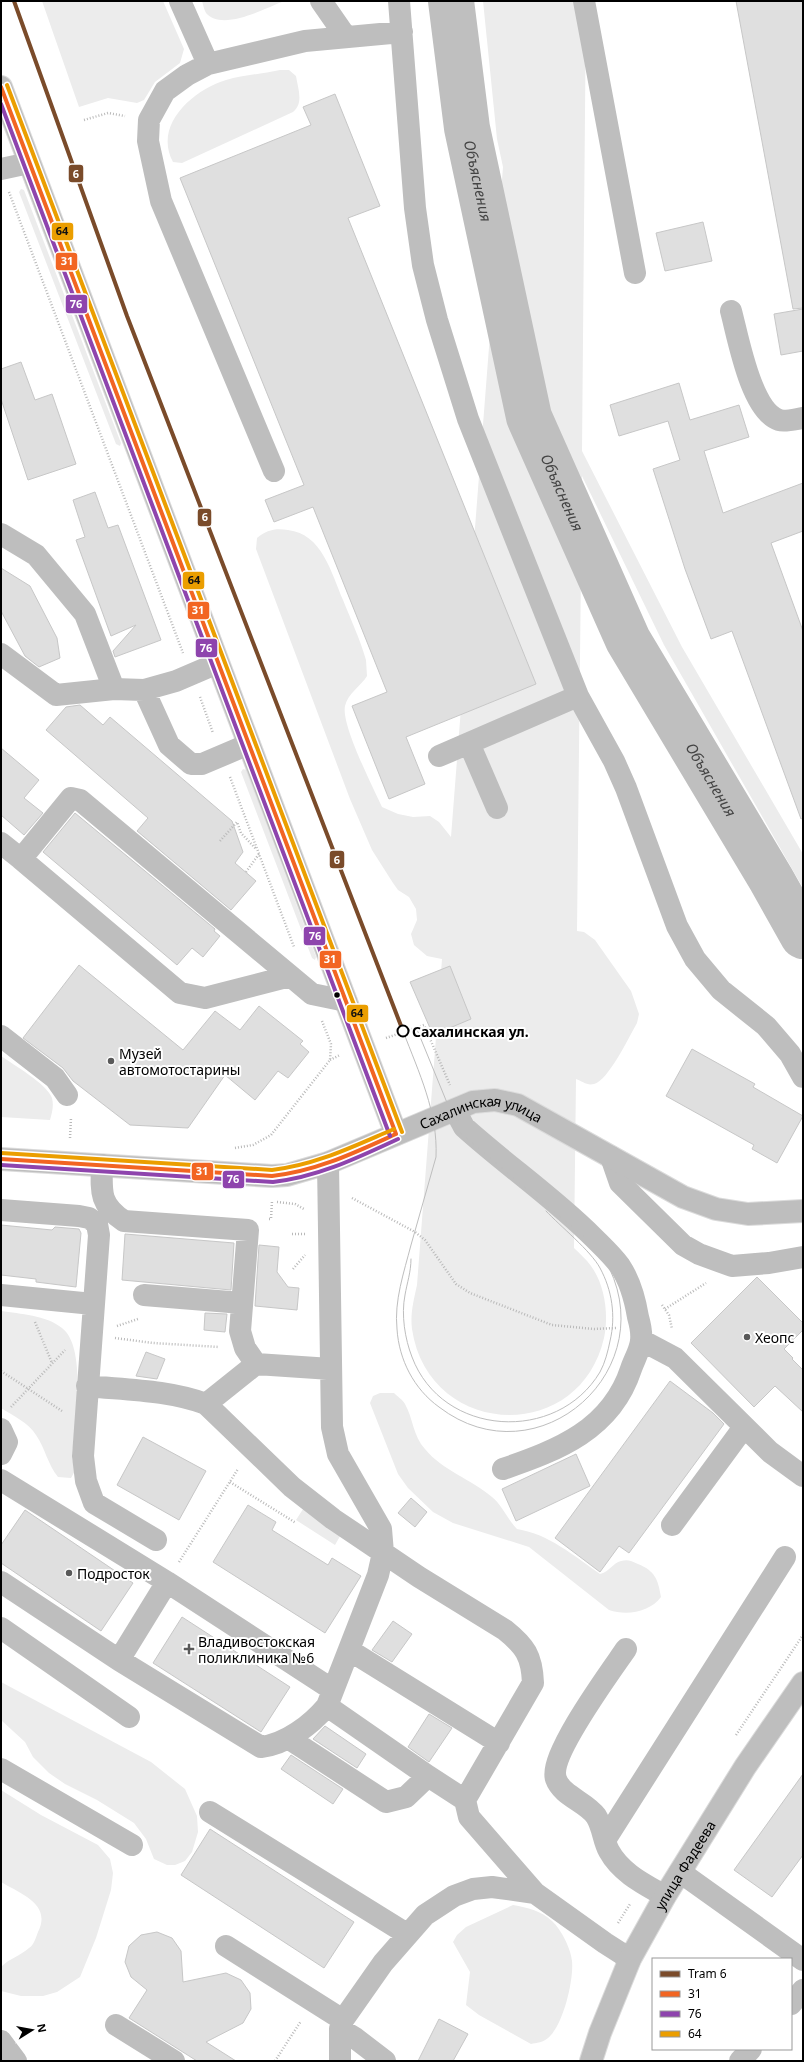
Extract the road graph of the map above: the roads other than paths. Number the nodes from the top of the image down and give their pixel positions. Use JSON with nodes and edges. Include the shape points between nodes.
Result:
{"nodes":[{"id":1,"x":180,"y":1,"type":"edge"},
{"id":2,"x":321,"y":1,"type":"edge"},
{"id":3,"x":399,"y":1,"type":"edge"},
{"id":4,"x":584,"y":1,"type":"edge"},
{"id":5,"x":402,"y":32,"type":"junction"},
{"id":6,"x":346,"y":37,"type":"junction"},
{"id":7,"x":208,"y":64,"type":"junction"},
{"id":8,"x":1,"y":87,"type":"edge"},
{"id":9,"x":29,"y":162,"type":"junction"},
{"id":10,"x":1,"y":169,"type":"edge"},
{"id":11,"x":635,"y":273,"type":"dead end"},
{"id":12,"x":731,"y":311,"type":"dead end"},
{"id":13,"x":803,"y":418,"type":"edge"},
{"id":14,"x":274,"y":471,"type":"dead end"},
{"id":15,"x":1,"y":534,"type":"edge"},
{"id":16,"x":1,"y":654,"type":"edge"},
{"id":17,"x":218,"y":663,"type":"junction"},
{"id":18,"x":114,"y":689,"type":"junction"},
{"id":19,"x":144,"y":690,"type":"junction"},
{"id":20,"x":578,"y":696,"type":"junction"},
{"id":21,"x":469,"y":743,"type":"junction"},
{"id":22,"x":249,"y":744,"type":"junction"},
{"id":23,"x":439,"y":756,"type":"dead end"},
{"id":24,"x":497,"y":808,"type":"dead end"},
{"id":25,"x":1,"y":843,"type":"edge"},
{"id":26,"x":21,"y":859,"type":"junction"},
{"id":27,"x":290,"y":976,"type":"junction"},
{"id":28,"x":346,"y":1001,"type":"junction"},
{"id":29,"x":1,"y":1036,"type":"edge"},
{"id":30,"x":803,"y":1077,"type":"edge"},
{"id":31,"x":67,"y":1095,"type":"dead end"},
{"id":32,"x":457,"y":1109,"type":"junction"},
{"id":33,"x":396,"y":1134,"type":"junction"},
{"id":34,"x":612,"y":1157,"type":"junction"},
{"id":35,"x":1,"y":1159,"type":"edge"},
{"id":36,"x":328,"y":1163,"type":"junction"},
{"id":37,"x":102,"y":1165,"type":"junction"},
{"id":38,"x":1,"y":1210,"type":"edge"},
{"id":39,"x":803,"y":1211,"type":"edge"},
{"id":40,"x":803,"y":1257,"type":"edge"},
{"id":41,"x":1,"y":1295,"type":"edge"},
{"id":42,"x":153,"y":1296,"type":"road end"},
{"id":43,"x":242,"y":1303,"type":"junction"},
{"id":44,"x":92,"y":1304,"type":"junction"},
{"id":45,"x":640,"y":1332,"type":"junction"},
{"id":46,"x":251,"y":1356,"type":"junction"},
{"id":47,"x":331,"y":1369,"type":"junction"},
{"id":48,"x":87,"y":1386,"type":"junction"},
{"id":49,"x":206,"y":1404,"type":"junction"},
{"id":50,"x":744,"y":1427,"type":"junction"},
{"id":51,"x":1,"y":1429,"type":"edge"},
{"id":52,"x":1,"y":1454,"type":"edge"},
{"id":53,"x":503,"y":1469,"type":"dead end"},
{"id":54,"x":803,"y":1476,"type":"edge"},
{"id":55,"x":1,"y":1480,"type":"edge"},
{"id":56,"x":672,"y":1525,"type":"dead end"},
{"id":57,"x":156,"y":1540,"type":"dead end"},
{"id":58,"x":383,"y":1553,"type":"junction"},
{"id":59,"x":785,"y":1557,"type":"dead end"},
{"id":60,"x":1,"y":1582,"type":"edge"},
{"id":61,"x":167,"y":1582,"type":"junction"},
{"id":62,"x":1,"y":1628,"type":"edge"},
{"id":63,"x":349,"y":1650,"type":"junction"},
{"id":64,"x":626,"y":1650,"type":"dead end"},
{"id":65,"x":119,"y":1660,"type":"junction"},
{"id":66,"x":803,"y":1683,"type":"edge"},
{"id":67,"x":330,"y":1698,"type":"junction"},
{"id":68,"x":129,"y":1717,"type":"dead end"},
{"id":69,"x":288,"y":1738,"type":"junction"},
{"id":70,"x":499,"y":1743,"type":"junction"},
{"id":71,"x":1,"y":1769,"type":"edge"},
{"id":72,"x":428,"y":1776,"type":"junction"},
{"id":73,"x":465,"y":1800,"type":"junction"},
{"id":74,"x":210,"y":1812,"type":"dead end"},
{"id":75,"x":605,"y":1840,"type":"junction"},
{"id":76,"x":132,"y":1846,"type":"dead end"},
{"id":77,"x":680,"y":1872,"type":"junction"},
{"id":78,"x":535,"y":1893,"type":"junction"},
{"id":79,"x":665,"y":1896,"type":"junction"},
{"id":80,"x":407,"y":1934,"type":"junction"},
{"id":81,"x":226,"y":1946,"type":"dead end"},
{"id":82,"x":630,"y":1958,"type":"junction"},
{"id":83,"x":803,"y":1960,"type":"edge"},
{"id":84,"x":803,"y":1990,"type":"edge"},
{"id":85,"x":792,"y":2003,"type":"edge"},
{"id":86,"x":342,"y":2024,"type":"junction"},
{"id":87,"x":116,"y":2025,"type":"dead end"},
{"id":88,"x":1,"y":2041,"type":"edge"},
{"id":89,"x":750,"y":2050,"type":"edge"},
{"id":90,"x":334,"y":2060,"type":"edge"},
{"id":91,"x":16,"y":2061,"type":"edge"},
{"id":92,"x":174,"y":2061,"type":"edge"},
{"id":93,"x":385,"y":2061,"type":"edge"},
{"id":94,"x":591,"y":2061,"type":"edge"},
{"id":95,"x":740,"y":2061,"type":"edge"}],
"edges":[{"from":1,"to":7,"type":"main road"},
{"from":2,"to":6,"type":"main road"},
{"from":3,"to":5,"type":"main road"},
{"from":4,"to":11,"type":"main road"},
{"from":5,"to":6,"type":"main road"},
{"from":5,"to":20,"type":"main road","via":[[415,208],[423,265],[437,320],[468,419]]},
{"from":6,"to":7,"type":"main road","via":[[305,41]]},
{"from":7,"to":14,"type":"main road","via":[[186,75],[165,91],[149,120],[148,141],[161,201]]},
{"from":8,"to":9,"type":"main road"},
{"from":9,"to":10,"type":"main road"},
{"from":9,"to":17,"type":"main road"},
{"from":12,"to":13,"type":"main road","via":[[754,394],[767,413],[779,420]]},
{"from":15,"to":18,"type":"main road","via":[[36,554],[85,614]]},
{"from":16,"to":18,"type":"main road","via":[[56,695]]},
{"from":17,"to":19,"type":"main road","via":[[176,681]]},
{"from":17,"to":22,"type":"main road"},
{"from":18,"to":19,"type":"main road"},
{"from":19,"to":22,"type":"main road","via":[[169,745],[190,764],[202,764]]},
{"from":20,"to":21,"type":"main road"},
{"from":20,"to":30,"type":"main road","via":[[626,788],[677,926],[695,959],[721,990],[766,1026],[790,1054]]},
{"from":21,"to":23,"type":"main road"},
{"from":21,"to":24,"type":"main road"},
{"from":22,"to":28,"type":"main road"},
{"from":25,"to":26,"type":"main road"},
{"from":26,"to":27,"type":"main road","via":[[180,993],[205,998]]},
{"from":26,"to":27,"type":"main road","via":[[72,798],[80,800]]},
{"from":27,"to":28,"type":"main road","via":[[312,994]]},
{"from":28,"to":33,"type":"main road"},
{"from":29,"to":31,"type":"main road","via":[[56,1078]]},
{"from":32,"to":33,"type":"main road","name":"Сахалинская улица"},
{"from":32,"to":34,"type":"main road","name":"Сахалинская улица","via":[[473,1102],[495,1100],[518,1105]]},
{"from":32,"to":45,"type":"main road","via":[[464,1127],[581,1225],[611,1256],[630,1284]]},
{"from":33,"to":36,"type":"main road","name":"Сахалинская улица"},
{"from":34,"to":39,"type":"main road","name":"Сахалинская улица","via":[[683,1197],[716,1208],[748,1214]]},
{"from":34,"to":40,"type":"main road","via":[[620,1183],[672,1236],[700,1254],[732,1266]]},
{"from":35,"to":37,"type":"main road","name":"Сахалинская улица"},
{"from":36,"to":37,"type":"main road","name":"Сахалинская улица","via":[[287,1175],[272,1176]]},
{"from":36,"to":47,"type":"main road"},
{"from":37,"to":43,"type":"main road","via":[[101,1190],[111,1212],[124,1221],[248,1230]]},
{"from":38,"to":44,"type":"main road","via":[[79,1216],[89,1218],[97,1224],[99,1235]]},
{"from":41,"to":44,"type":"main road"},
{"from":42,"to":43,"type":"main road"},
{"from":43,"to":46,"type":"main road","via":[[240,1331]]},
{"from":44,"to":48,"type":"main road"},
{"from":45,"to":50,"type":"main road","via":[[675,1358]]},
{"from":45,"to":53,"type":"main road","via":[[627,1383],[616,1401],[596,1424],[578,1438],[550,1452]]},
{"from":46,"to":47,"type":"main road"},
{"from":46,"to":49,"type":"main road"},
{"from":47,"to":58,"type":"main road","via":[[332,1428],[338,1454],[381,1529]]},
{"from":48,"to":49,"type":"main road","via":[[191,1398]]},
{"from":48,"to":57,"type":"main road","via":[[83,1456],[86,1481],[94,1503]]},
{"from":49,"to":58,"type":"main road","via":[[292,1487]]},
{"from":50,"to":54,"type":"main road","via":[[770,1452]]},
{"from":50,"to":56,"type":"main road"},
{"from":51,"to":52,"type":"main road","via":[[6,1442]]},
{"from":55,"to":61,"type":"main road"},
{"from":58,"to":63,"type":"main road","via":[[378,1575]]},
{"from":58,"to":70,"type":"main road","via":[[505,1630],[518,1640],[528,1654],[533,1683]]},
{"from":59,"to":75,"type":"main road"},
{"from":60,"to":65,"type":"main road"},
{"from":61,"to":65,"type":"main road"},
{"from":61,"to":67,"type":"main road"},
{"from":62,"to":68,"type":"main road"},
{"from":63,"to":67,"type":"main road"},
{"from":63,"to":70,"type":"main road"},
{"from":64,"to":75,"type":"main road","via":[[564,1745],[555,1772],[560,1786],[595,1815]]},
{"from":65,"to":69,"type":"main road","via":[[261,1747]]},
{"from":66,"to":77,"type":"main road","name":"улица Фадеева","via":[[745,1766]]},
{"from":67,"to":69,"type":"main road","via":[[319,1715]]},
{"from":67,"to":72,"type":"main road"},
{"from":69,"to":72,"type":"main road","via":[[386,1802],[406,1797]]},
{"from":70,"to":73,"type":"main road"},
{"from":71,"to":76,"type":"main road"},
{"from":72,"to":73,"type":"main road"},
{"from":73,"to":78,"type":"main road","via":[[469,1817]]},
{"from":74,"to":80,"type":"main road"},
{"from":75,"to":79,"type":"main road","via":[[608,1850],[622,1869]]},
{"from":77,"to":79,"type":"main road","name":"улица Фадеева"},
{"from":77,"to":83,"type":"main road"},
{"from":78,"to":80,"type":"main road","via":[[492,1886],[473,1889],[439,1905]]},
{"from":78,"to":82,"type":"main road"},
{"from":79,"to":82,"type":"main road","name":"улица Фадеева"},
{"from":80,"to":86,"type":"main road","via":[[383,1963]]},
{"from":81,"to":86,"type":"main road","via":[[314,2002]]},
{"from":82,"to":94,"type":"main road","name":"улица Фадеева"},
{"from":84,"to":85,"type":"main road"},
{"from":86,"to":90,"type":"main road"},
{"from":86,"to":93,"type":"main road","via":[[355,2038]]},
{"from":87,"to":92,"type":"main road"},
{"from":88,"to":91,"type":"main road"},
{"from":89,"to":95,"type":"main road"}]}
